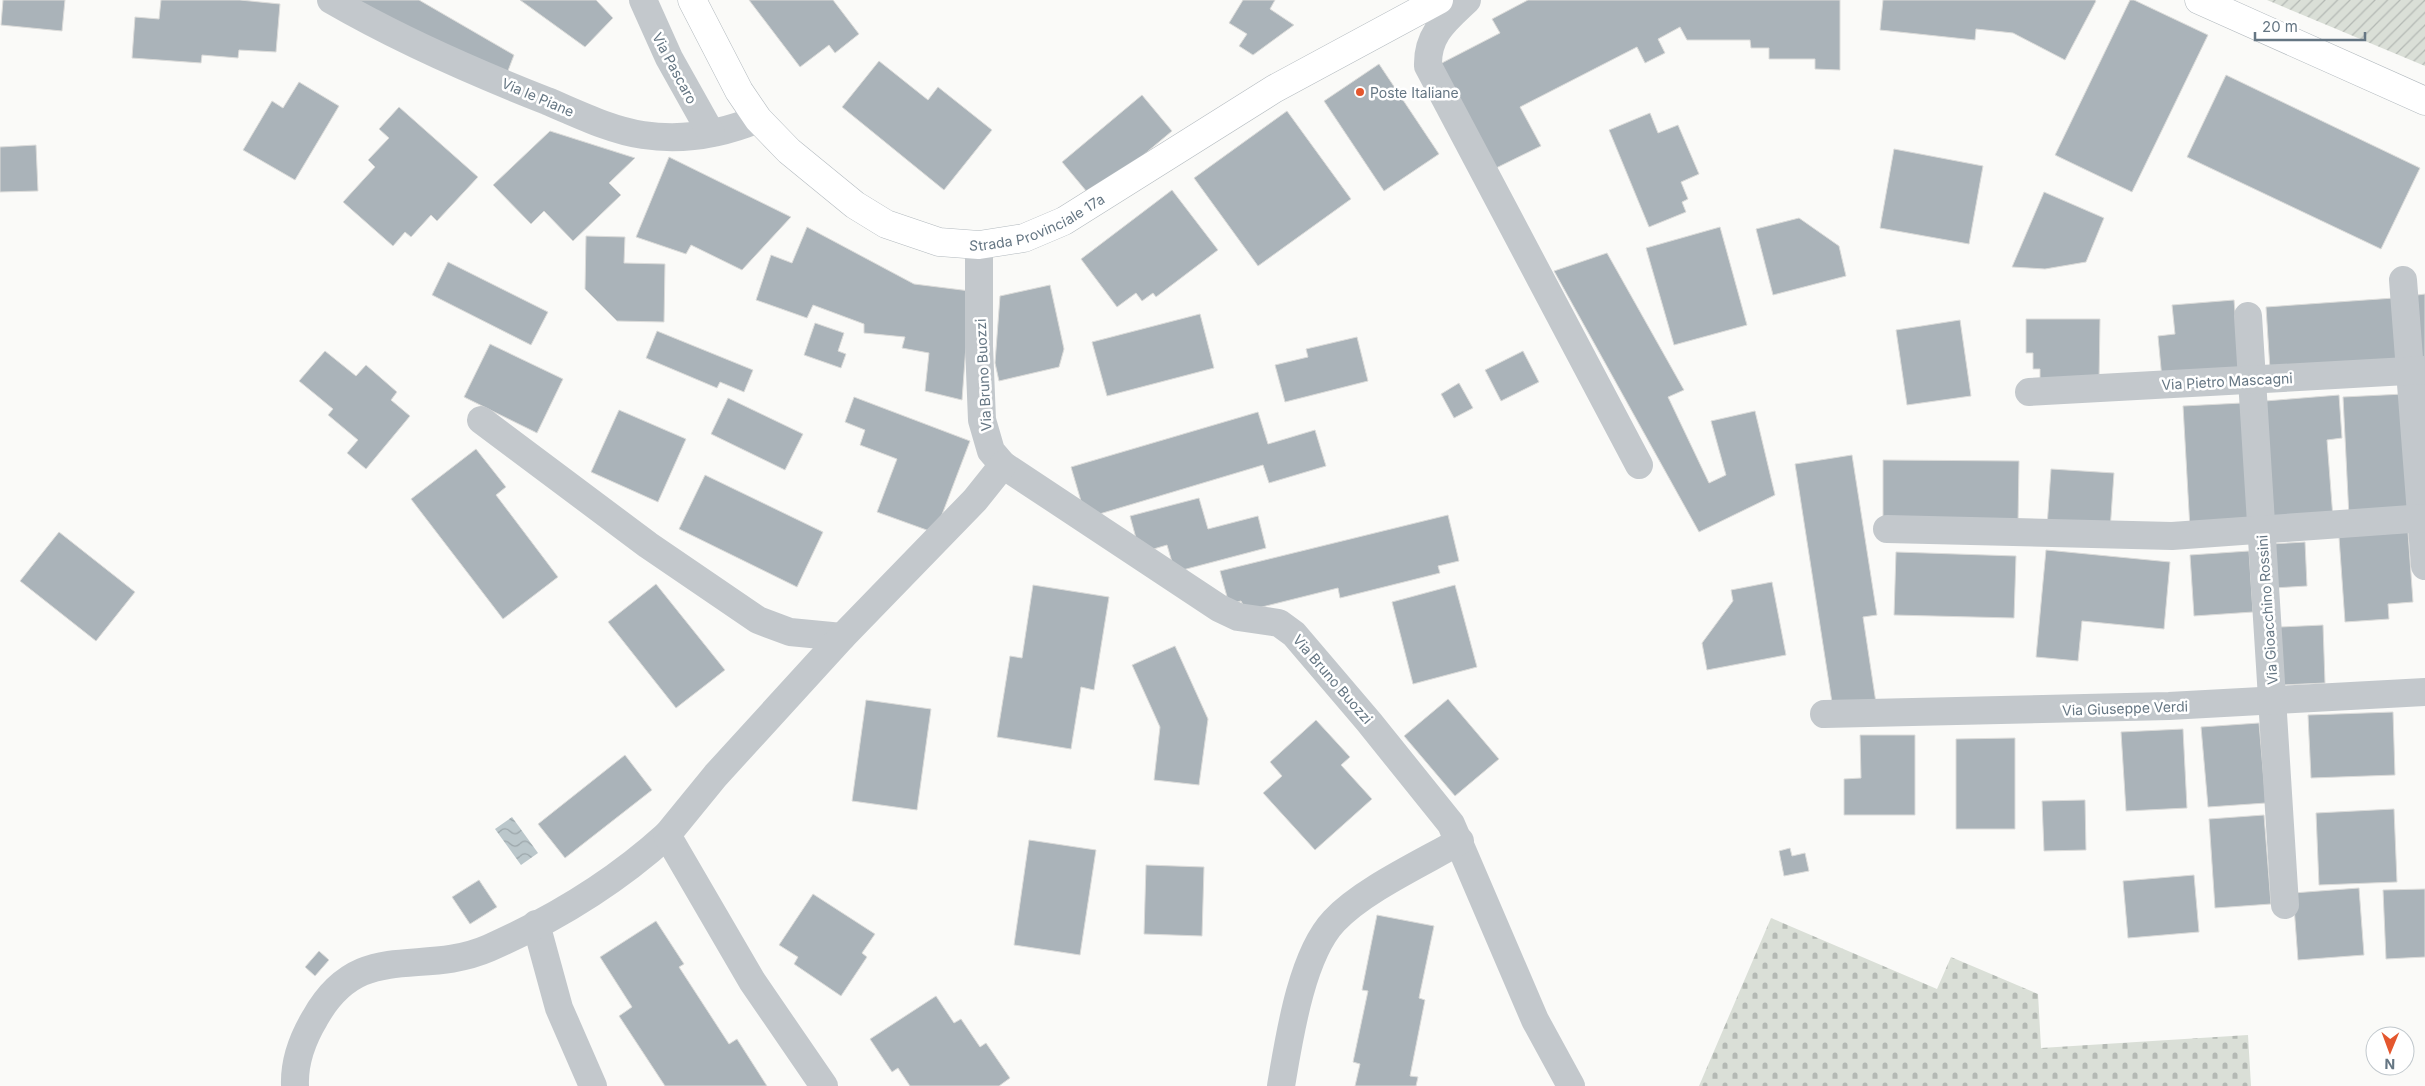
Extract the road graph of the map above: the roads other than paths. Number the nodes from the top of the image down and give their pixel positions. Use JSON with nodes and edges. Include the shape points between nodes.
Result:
{"nodes":[{"id":1,"x":331,"y":0,"type":"edge"},
{"id":2,"x":643,"y":0,"type":"edge"},
{"id":3,"x":692,"y":0,"type":"edge"},
{"id":4,"x":1439,"y":0,"type":"edge"},
{"id":5,"x":1467,"y":0,"type":"edge"},
{"id":6,"x":2199,"y":0,"type":"edge"},
{"id":7,"x":2425,"y":101,"type":"edge"},
{"id":8,"x":758,"y":119,"type":"junction"},
{"id":9,"x":711,"y":134,"type":"junction"},
{"id":10,"x":979,"y":245,"type":"junction"},
{"id":11,"x":2404,"y":280,"type":"dead end"},
{"id":12,"x":2248,"y":316,"type":"dead end"},
{"id":13,"x":2418,"y":370,"type":"edge"},
{"id":14,"x":2252,"y":380,"type":"junction"},
{"id":15,"x":2029,"y":392,"type":"dead end"},
{"id":16,"x":481,"y":420,"type":"dead end"},
{"id":17,"x":1639,"y":464,"type":"dead end"},
{"id":18,"x":1003,"y":465,"type":"junction"},
{"id":19,"x":2423,"y":518,"type":"edge"},
{"id":20,"x":1887,"y":529,"type":"dead end"},
{"id":21,"x":2262,"y":530,"type":"junction"},
{"id":22,"x":2425,"y":566,"type":"edge"},
{"id":23,"x":842,"y":637,"type":"junction"},
{"id":24,"x":2425,"y":692,"type":"edge"},
{"id":25,"x":2272,"y":700,"type":"junction"},
{"id":26,"x":1824,"y":714,"type":"dead end"},
{"id":27,"x":667,"y":835,"type":"junction"},
{"id":28,"x":1460,"y":841,"type":"junction"},
{"id":29,"x":2285,"y":905,"type":"dead end"},
{"id":30,"x":536,"y":924,"type":"junction"},
{"id":31,"x":295,"y":1086,"type":"edge"},
{"id":32,"x":593,"y":1086,"type":"edge"},
{"id":33,"x":824,"y":1086,"type":"edge"},
{"id":34,"x":1281,"y":1086,"type":"edge"},
{"id":35,"x":1571,"y":1086,"type":"edge"}],
"edges":[{"from":1,"to":9,"type":"street","name":"Via le Piane","via":[[399,37],[612,128],[661,137]]},
{"from":2,"to":9,"type":"street","name":"Via Pascaro","via":[[669,58]]},
{"from":3,"to":8,"type":"main road","name":"Strada Provinciale 17a","via":[[722,62]]},
{"from":4,"to":10,"type":"main road","name":"Strada Provinciale 17a","via":[[1274,88],[1064,221],[1024,238]]},
{"from":5,"to":17,"type":"street","via":[[1434,34],[1428,50],[1428,66]]},
{"from":6,"to":7,"type":"main road"},
{"from":8,"to":9,"type":"street","name":"Via le Piane"},
{"from":8,"to":10,"type":"main road","name":"Strada Provinciale 17a","via":[[789,151],[871,216],[939,242]]},
{"from":10,"to":18,"type":"street","name":"Via Bruno Buozzi","via":[[982,420],[991,451]]},
{"from":11,"to":13,"type":"street"},
{"from":12,"to":14,"type":"street","name":"Via Gioacchino Rossini"},
{"from":13,"to":14,"type":"street","name":"Via Pietro Mascagni"},
{"from":13,"to":19,"type":"street"},
{"from":14,"to":15,"type":"street","name":"Via Pietro Mascagni"},
{"from":14,"to":21,"type":"street","name":"Via Gioacchino Rossini"},
{"from":16,"to":23,"type":"street","via":[[648,545],[758,620],[795,634]]},
{"from":18,"to":23,"type":"street","via":[[975,500]]},
{"from":18,"to":28,"type":"street","name":"Via Bruno Buozzi","via":[[1219,608],[1238,617],[1270,621],[1287,628],[1440,808]]},
{"from":19,"to":21,"type":"street"},
{"from":19,"to":22,"type":"street"},
{"from":20,"to":21,"type":"street","via":[[2138,537]]},
{"from":21,"to":25,"type":"street","name":"Via Gioacchino Rossini"},
{"from":23,"to":27,"type":"street"},
{"from":24,"to":25,"type":"street","name":"Via Giuseppe Verdi"},
{"from":25,"to":26,"type":"street","name":"Via Giuseppe Verdi","via":[[2072,710]]},
{"from":25,"to":29,"type":"street","name":"Via Gioacchino Rossini"},
{"from":27,"to":30,"type":"street","via":[[601,889]]},
{"from":27,"to":33,"type":"street","via":[[752,981]]},
{"from":28,"to":34,"type":"street","via":[[1356,902],[1333,922],[1320,941],[1307,971]]},
{"from":28,"to":35,"type":"street","name":"Via Bruno Buozzi","via":[[1535,1020]]},
{"from":30,"to":31,"type":"street","via":[[490,948],[460,958],[384,964],[352,975],[330,995],[312,1022],[299,1054]]},
{"from":30,"to":32,"type":"street","via":[[559,1008]]}]}
